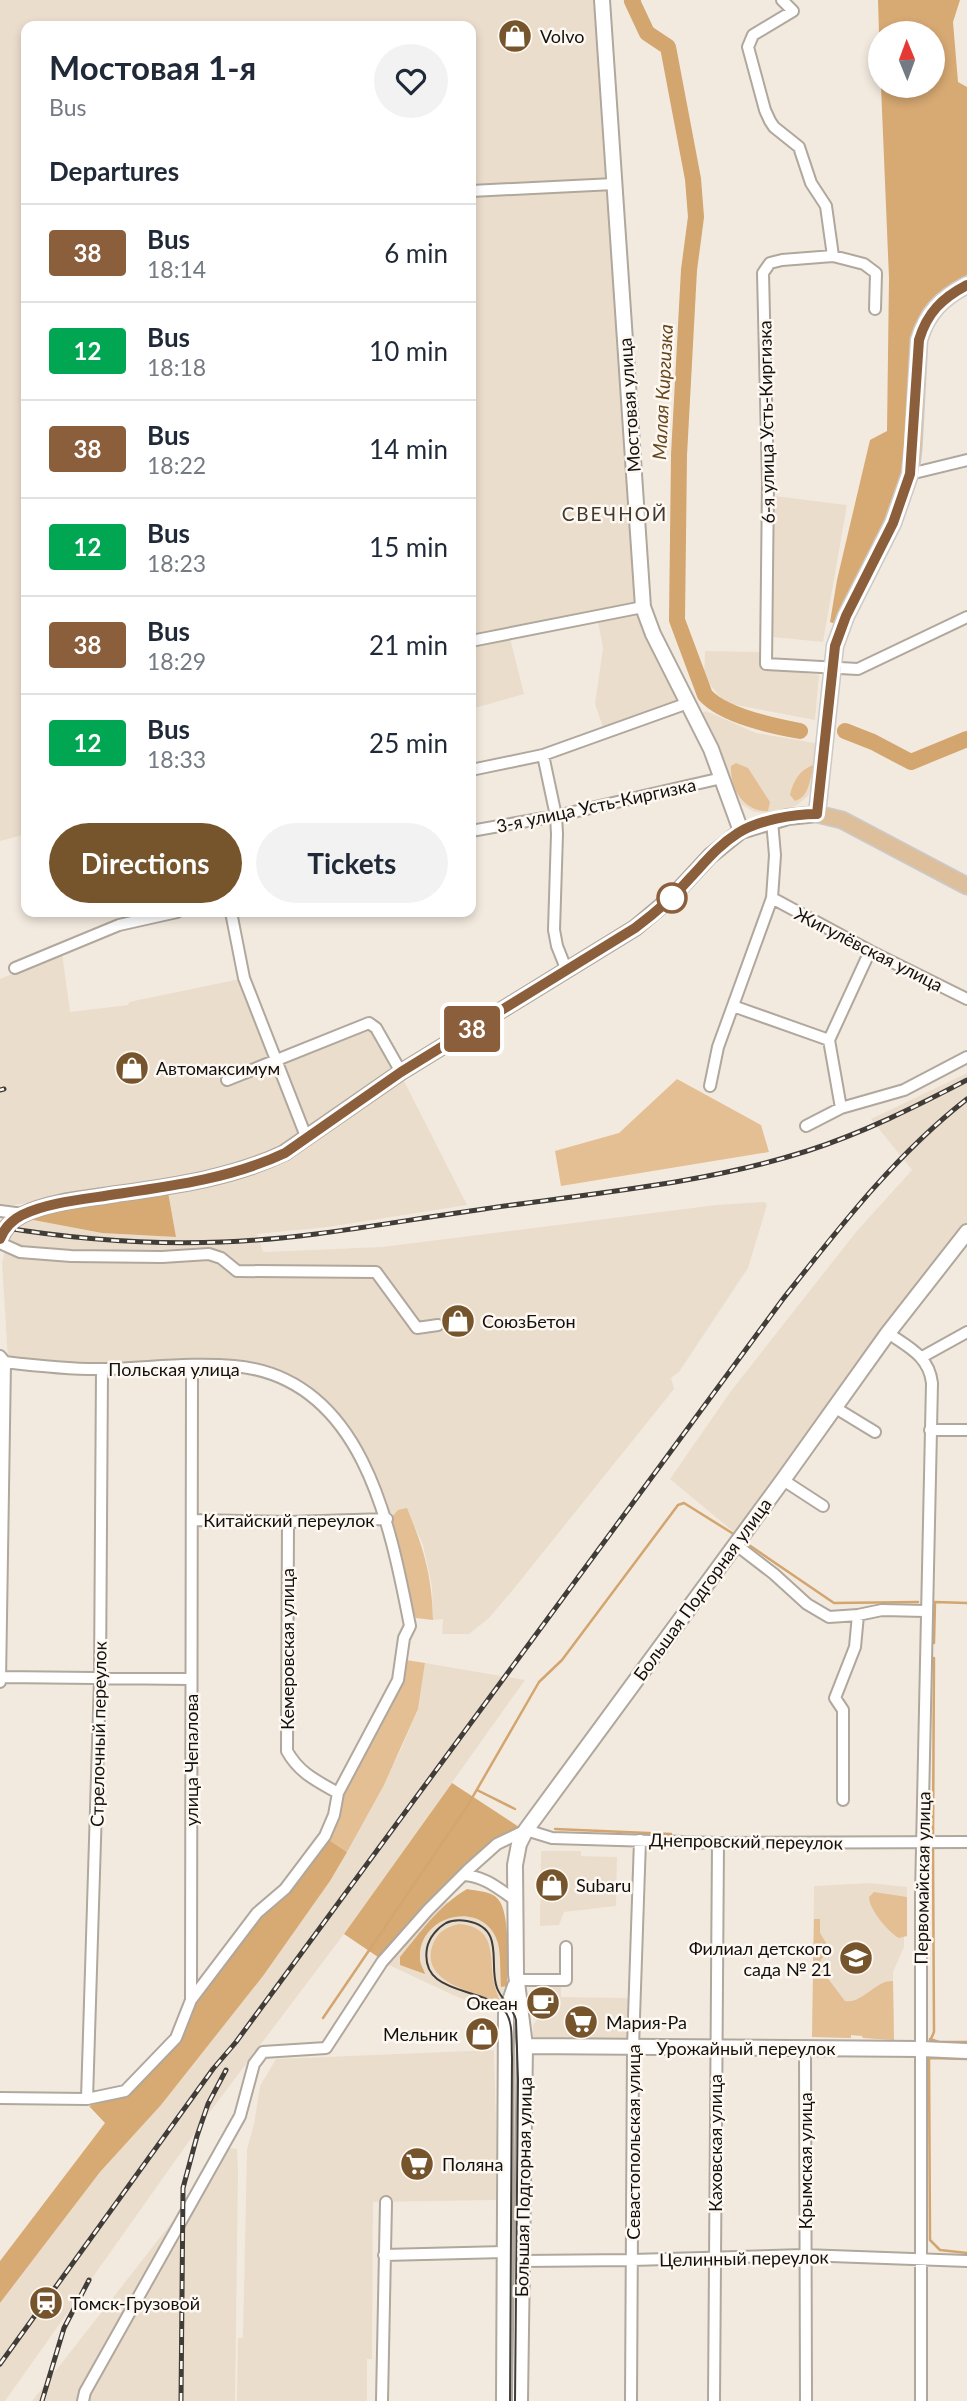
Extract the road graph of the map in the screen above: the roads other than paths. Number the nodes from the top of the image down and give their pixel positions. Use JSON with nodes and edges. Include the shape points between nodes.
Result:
{"nodes":[{"id":1,"x":602,"y":0,"type":"edge"},
{"id":2,"x":782,"y":0,"type":"edge"},
{"id":3,"x":614,"y":184,"type":"junction"},
{"id":4,"x":476,"y":191,"type":"edge"},
{"id":5,"x":833,"y":257,"type":"junction"},
{"id":6,"x":967,"y":285,"type":"edge"},
{"id":7,"x":875,"y":309,"type":"dead end"},
{"id":8,"x":967,"y":460,"type":"edge"},
{"id":9,"x":910,"y":474,"type":"junction"},
{"id":10,"x":643,"y":607,"type":"junction"},
{"id":11,"x":967,"y":617,"type":"edge"},
{"id":12,"x":476,"y":641,"type":"edge"},
{"id":13,"x":832,"y":667,"type":"junction"},
{"id":14,"x":688,"y":703,"type":"junction"},
{"id":15,"x":543,"y":755,"type":"junction"},
{"id":16,"x":476,"y":769,"type":"edge"},
{"id":17,"x":722,"y":778,"type":"junction"},
{"id":18,"x":817,"y":814,"type":"junction"},
{"id":19,"x":556,"y":816,"type":"junction"},
{"id":20,"x":772,"y":821,"type":"junction"},
{"id":21,"x":476,"y":830,"type":"edge"},
{"id":22,"x":741,"y":831,"type":"junction"},
{"id":23,"x":967,"y":886,"type":"edge"},
{"id":24,"x":772,"y":898,"type":"junction"},
{"id":25,"x":155,"y":917,"type":"edge"},
{"id":26,"x":232,"y":917,"type":"edge"},
{"id":27,"x":870,"y":951,"type":"junction"},
{"id":28,"x":15,"y":968,"type":"dead end"},
{"id":29,"x":567,"y":971,"type":"junction"},
{"id":30,"x":967,"y":999,"type":"edge"},
{"id":31,"x":733,"y":1006,"type":"junction"},
{"id":32,"x":829,"y":1040,"type":"junction"},
{"id":33,"x":967,"y":1057,"type":"edge"},
{"id":34,"x":275,"y":1062,"type":"junction"},
{"id":35,"x":401,"y":1072,"type":"junction"},
{"id":36,"x":227,"y":1080,"type":"dead end"},
{"id":37,"x":709,"y":1086,"type":"dead end"},
{"id":38,"x":841,"y":1108,"type":"junction"},
{"id":39,"x":806,"y":1126,"type":"dead end"},
{"id":40,"x":307,"y":1139,"type":"junction"},
{"id":41,"x":0,"y":1211,"type":"edge"},
{"id":42,"x":23,"y":1214,"type":"junction"},
{"id":43,"x":967,"y":1232,"type":"edge"},
{"id":44,"x":0,"y":1241,"type":"edge"},
{"id":45,"x":438,"y":1325,"type":"dead end"},
{"id":46,"x":967,"y":1332,"type":"edge"},
{"id":47,"x":888,"y":1333,"type":"junction"},
{"id":48,"x":922,"y":1357,"type":"junction"},
{"id":49,"x":3,"y":1359,"type":"edge"},
{"id":50,"x":192,"y":1366,"type":"junction"},
{"id":51,"x":102,"y":1369,"type":"junction"},
{"id":52,"x":834,"y":1407,"type":"junction"},
{"id":53,"x":930,"y":1430,"type":"junction"},
{"id":54,"x":967,"y":1430,"type":"edge"},
{"id":55,"x":875,"y":1432,"type":"dead end"},
{"id":56,"x":783,"y":1479,"type":"junction"},
{"id":57,"x":823,"y":1506,"type":"dead end"},
{"id":58,"x":387,"y":1519,"type":"junction"},
{"id":59,"x":192,"y":1520,"type":"junction"},
{"id":60,"x":288,"y":1522,"type":"junction"},
{"id":61,"x":735,"y":1544,"type":"junction"},
{"id":62,"x":925,"y":1611,"type":"junction"},
{"id":63,"x":858,"y":1615,"type":"junction"},
{"id":64,"x":0,"y":1677,"type":"edge"},
{"id":65,"x":100,"y":1679,"type":"junction"},
{"id":66,"x":191,"y":1679,"type":"junction"},
{"id":67,"x":0,"y":1682,"type":"edge"},
{"id":68,"x":338,"y":1793,"type":"junction"},
{"id":69,"x":843,"y":1800,"type":"dead end"},
{"id":70,"x":526,"y":1830,"type":"junction"},
{"id":71,"x":640,"y":1840,"type":"junction"},
{"id":72,"x":967,"y":1842,"type":"edge"},
{"id":73,"x":718,"y":1843,"type":"junction"},
{"id":74,"x":923,"y":1843,"type":"junction"},
{"id":75,"x":463,"y":1875,"type":"junction"},
{"id":76,"x":515,"y":1900,"type":"junction"},
{"id":77,"x":566,"y":1947,"type":"dead end"},
{"id":78,"x":517,"y":1977,"type":"junction"},
{"id":79,"x":191,"y":2000,"type":"junction"},
{"id":80,"x":506,"y":2013,"type":"junction"},
{"id":81,"x":523,"y":2017,"type":"junction"},
{"id":82,"x":525,"y":2046,"type":"junction"},
{"id":83,"x":633,"y":2047,"type":"junction"},
{"id":84,"x":715,"y":2047,"type":"junction"},
{"id":85,"x":805,"y":2048,"type":"junction"},
{"id":86,"x":920,"y":2049,"type":"junction"},
{"id":87,"x":967,"y":2051,"type":"edge"},
{"id":88,"x":0,"y":2098,"type":"edge"},
{"id":89,"x":87,"y":2099,"type":"junction"},
{"id":90,"x":386,"y":2202,"type":"dead end"},
{"id":91,"x":505,"y":2252,"type":"junction"},
{"id":92,"x":384,"y":2255,"type":"junction"},
{"id":93,"x":804,"y":2255,"type":"junction"},
{"id":94,"x":714,"y":2258,"type":"junction"},
{"id":95,"x":521,"y":2260,"type":"junction"},
{"id":96,"x":632,"y":2260,"type":"junction"},
{"id":97,"x":921,"y":2260,"type":"junction"},
{"id":98,"x":967,"y":2261,"type":"edge"},
{"id":99,"x":83,"y":2401,"type":"edge"},
{"id":100,"x":382,"y":2401,"type":"edge"},
{"id":101,"x":504,"y":2401,"type":"edge"},
{"id":102,"x":520,"y":2401,"type":"edge"},
{"id":103,"x":631,"y":2401,"type":"edge"},
{"id":104,"x":714,"y":2401,"type":"edge"},
{"id":105,"x":806,"y":2401,"type":"edge"},
{"id":106,"x":921,"y":2401,"type":"edge"}],
"edges":[{"from":1,"to":3,"type":"main road","name":"Мостовая улица"},
{"from":2,"to":5,"type":"street","via":[[793,11],[753,35],[748,47],[770,121],[796,142],[811,183],[826,206]]},
{"from":3,"to":4,"type":"street"},
{"from":3,"to":10,"type":"main road","name":"Мостовая улица"},
{"from":5,"to":7,"type":"street","name":"6-я улица Усть-Киргизка","via":[[864,264],[876,273]]},
{"from":5,"to":13,"type":"street","name":"6-я улица Усть-Киргизка","via":[[782,260],[770,263],[763,272],[766,664]]},
{"from":6,"to":9,"type":"main road","via":[[937,306],[924,323]]},
{"from":8,"to":9,"type":"street"},
{"from":9,"to":13,"type":"main road","via":[[893,523],[846,616]]},
{"from":10,"to":12,"type":"street"},
{"from":10,"to":14,"type":"main road","name":"Мостовая улица"},
{"from":11,"to":13,"type":"street","via":[[858,669]]},
{"from":13,"to":18,"type":"main road"},
{"from":14,"to":15,"type":"street"},
{"from":14,"to":17,"type":"main road","name":"Мостовая улица"},
{"from":15,"to":16,"type":"street"},
{"from":15,"to":19,"type":"street"},
{"from":17,"to":19,"type":"street","name":"3-я улица Усть-Киргизка"},
{"from":17,"to":22,"type":"main road","name":"Мостовая улица"},
{"from":18,"to":20,"type":"main road"},
{"from":18,"to":23,"type":"main road","via":[[842,820]]},
{"from":19,"to":21,"type":"street","name":"3-я улица Усть-Киргизка"},
{"from":19,"to":29,"type":"street","via":[[553,916],[557,946]]},
{"from":20,"to":22,"type":"main road"},
{"from":20,"to":24,"type":"street"},
{"from":22,"to":29,"type":"main road","via":[[654,914]]},
{"from":24,"to":27,"type":"street","name":"Жигулёвская улица"},
{"from":24,"to":31,"type":"street"},
{"from":25,"to":28,"type":"street","via":[[119,925]]},
{"from":26,"to":34,"type":"street","via":[[244,978]]},
{"from":27,"to":30,"type":"street","name":"Жигулёвская улица"},
{"from":27,"to":32,"type":"street"},
{"from":29,"to":35,"type":"main road"},
{"from":31,"to":32,"type":"street"},
{"from":31,"to":37,"type":"street"},
{"from":32,"to":38,"type":"street"},
{"from":33,"to":38,"type":"street","via":[[904,1090]]},
{"from":34,"to":35,"type":"street","via":[[369,1023]]},
{"from":34,"to":36,"type":"street"},
{"from":34,"to":40,"type":"street"},
{"from":35,"to":40,"type":"main road"},
{"from":38,"to":39,"type":"street"},
{"from":40,"to":42,"type":"main road","via":[[265,1162],[233,1172]]},
{"from":41,"to":42,"type":"street"},
{"from":42,"to":44,"type":"main road"},
{"from":43,"to":47,"type":"main road","name":"Большая Подгорная улица"},
{"from":44,"to":45,"type":"street","via":[[20,1252],[71,1256],[209,1254],[237,1270],[376,1272],[416,1328]]},
{"from":46,"to":48,"type":"street"},
{"from":47,"to":48,"type":"street"},
{"from":47,"to":52,"type":"main road","name":"Большая Подгорная улица"},
{"from":48,"to":53,"type":"street","name":"Первомайская улица","via":[[932,1383]]},
{"from":49,"to":51,"type":"street","name":"Польская улица"},
{"from":49,"to":64,"type":"street"},
{"from":50,"to":51,"type":"street","name":"Польская улица"},
{"from":50,"to":58,"type":"street","name":"Польская улица","via":[[234,1366],[273,1373],[303,1389],[337,1421],[369,1473]]},
{"from":50,"to":59,"type":"street","name":"улица Чепалова"},
{"from":51,"to":65,"type":"street","name":"Стрелочный переулок"},
{"from":52,"to":55,"type":"street"},
{"from":52,"to":56,"type":"main road","name":"Большая Подгорная улица"},
{"from":53,"to":54,"type":"street"},
{"from":53,"to":62,"type":"street","name":"Первомайская улица"},
{"from":56,"to":57,"type":"street"},
{"from":56,"to":61,"type":"main road","name":"Большая Подгорная улица"},
{"from":58,"to":60,"type":"street","name":"Китайский переулок"},
{"from":58,"to":68,"type":"street","name":"Польская улица","via":[[410,1626],[398,1680]]},
{"from":59,"to":60,"type":"street","name":"Китайский переулок"},
{"from":59,"to":66,"type":"street","name":"улица Чепалова"},
{"from":60,"to":68,"type":"street","name":"Кемеровская улица","via":[[287,1751],[304,1773]]},
{"from":61,"to":63,"type":"street","via":[[829,1617]]},
{"from":61,"to":70,"type":"main road","name":"Большая Подгорная улица"},
{"from":62,"to":63,"type":"street","via":[[882,1610]]},
{"from":62,"to":74,"type":"street","name":"Первомайская улица"},
{"from":63,"to":69,"type":"street","via":[[855,1647],[835,1698],[843,1710]]},
{"from":64,"to":65,"type":"street"},
{"from":64,"to":67,"type":"street"},
{"from":65,"to":66,"type":"street"},
{"from":65,"to":89,"type":"street","name":"Стрелочный переулок"},
{"from":66,"to":79,"type":"street","name":"улица Чепалова"},
{"from":68,"to":79,"type":"street","name":"Польская улица","via":[[325,1836],[285,1889],[257,1913]]},
{"from":70,"to":71,"type":"street","name":"Днепровский переулок","via":[[552,1838]]},
{"from":70,"to":75,"type":"street","via":[[497,1844]]},
{"from":70,"to":76,"type":"main road","name":"Большая Подгорная улица","via":[[515,1865]]},
{"from":71,"to":73,"type":"street","name":"Днепровский переулок"},
{"from":71,"to":83,"type":"street","name":"Севастопольская улица"},
{"from":72,"to":74,"type":"street","name":"Днепровский переулок"},
{"from":73,"to":74,"type":"street","name":"Днепровский переулок"},
{"from":73,"to":84,"type":"street","name":"Каховская улица"},
{"from":74,"to":86,"type":"street","name":"Первомайская улица"},
{"from":75,"to":76,"type":"street","via":[[491,1882]]},
{"from":75,"to":99,"type":"street","via":[[382,1962],[326,2048],[262,2052],[254,2064],[240,2116]]},
{"from":76,"to":78,"type":"main road","name":"Большая Подгорная улица"},
{"from":77,"to":78,"type":"street","via":[[566,1980]]},
{"from":78,"to":80,"type":"main road","name":"Большая Подгорная улица"},
{"from":78,"to":81,"type":"main road","name":"Большая Подгорная улица"},
{"from":79,"to":89,"type":"street","name":"улица Чепалова","via":[[176,2038],[125,2091]]},
{"from":80,"to":81,"type":"main road","via":[[516,2011]]},
{"from":80,"to":91,"type":"main road","name":"Большая Подгорная улица"},
{"from":81,"to":82,"type":"main road","name":"Большая Подгорная улица"},
{"from":82,"to":83,"type":"main road","name":"Урожайный переулок"},
{"from":82,"to":95,"type":"main road","name":"Большая Подгорная улица"},
{"from":83,"to":84,"type":"main road","name":"Урожайный переулок"},
{"from":83,"to":96,"type":"street","name":"Севастопольская улица"},
{"from":84,"to":85,"type":"main road","name":"Урожайный переулок"},
{"from":84,"to":94,"type":"street","name":"Каховская улица"},
{"from":85,"to":86,"type":"main road","name":"Урожайный переулок"},
{"from":85,"to":93,"type":"street","name":"Крымская улица"},
{"from":86,"to":87,"type":"main road","name":"Урожайный переулок"},
{"from":86,"to":97,"type":"street","name":"Первомайская улица"},
{"from":88,"to":89,"type":"street","name":"улица Чепалова"},
{"from":90,"to":92,"type":"street"},
{"from":91,"to":92,"type":"street"},
{"from":91,"to":101,"type":"main road","name":"Большая Подгорная улица"},
{"from":92,"to":100,"type":"street"},
{"from":93,"to":94,"type":"street","name":"Целинный переулок"},
{"from":93,"to":97,"type":"street","name":"Целинный переулок"},
{"from":93,"to":105,"type":"street","name":"Крымская улица"},
{"from":94,"to":96,"type":"street","name":"Целинный переулок"},
{"from":94,"to":104,"type":"street","name":"Каховская улица"},
{"from":95,"to":96,"type":"street","name":"Целинный переулок"},
{"from":95,"to":102,"type":"main road","name":"Большая Подгорная улица"},
{"from":96,"to":103,"type":"street","name":"Севастопольская улица"},
{"from":97,"to":98,"type":"street","name":"Целинный переулок"},
{"from":97,"to":106,"type":"street","name":"Первомайская улица"}]}
